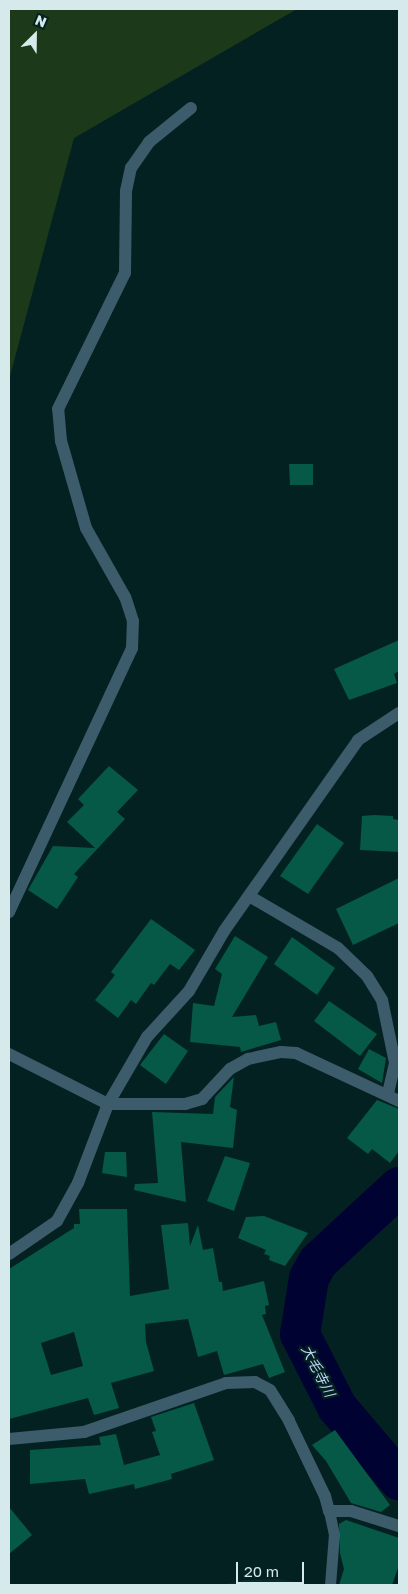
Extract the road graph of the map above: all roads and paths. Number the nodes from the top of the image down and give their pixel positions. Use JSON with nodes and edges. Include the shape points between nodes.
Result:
{"nodes":[{"id":1,"x":191,"y":108,"type":"dead end"},
{"id":2,"x":399,"y":712,"type":"edge"},
{"id":3,"x":249,"y":896,"type":"junction"},
{"id":4,"x":9,"y":912,"type":"edge"},
{"id":5,"x":9,"y":1054,"type":"edge"},
{"id":6,"x":388,"y":1093,"type":"junction"},
{"id":7,"x":399,"y":1101,"type":"edge"},
{"id":8,"x":108,"y":1104,"type":"junction"},
{"id":9,"x":9,"y":1254,"type":"edge"},
{"id":10,"x":9,"y":1439,"type":"edge"},
{"id":11,"x":329,"y":1511,"type":"junction"},
{"id":12,"x":399,"y":1526,"type":"edge"},
{"id":13,"x":330,"y":1585,"type":"edge"}],
"edges":[{"from":1,"to":4,"type":"street","via":[[149,142],[131,168],[126,191],[125,273],[58,409],[60,442],[86,528],[124,597],[132,620],[132,648]]},
{"from":2,"to":3,"type":"street","via":[[358,740]]},
{"from":3,"to":6,"type":"street","via":[[338,948],[367,976],[382,1000],[395,1063]]},
{"from":3,"to":8,"type":"street","via":[[189,991],[147,1037]]},
{"from":5,"to":8,"type":"street"},
{"from":6,"to":7,"type":"street"},
{"from":6,"to":8,"type":"street","via":[[296,1053],[281,1052],[248,1059],[230,1069],[202,1099],[185,1104]]},
{"from":8,"to":9,"type":"street","via":[[78,1183],[57,1221]]},
{"from":10,"to":11,"type":"street","via":[[84,1432],[226,1383],[255,1382],[270,1390],[290,1421]]},
{"from":11,"to":12,"type":"street","via":[[351,1511]]},
{"from":11,"to":13,"type":"lane","via":[[334,1534]]}]}
